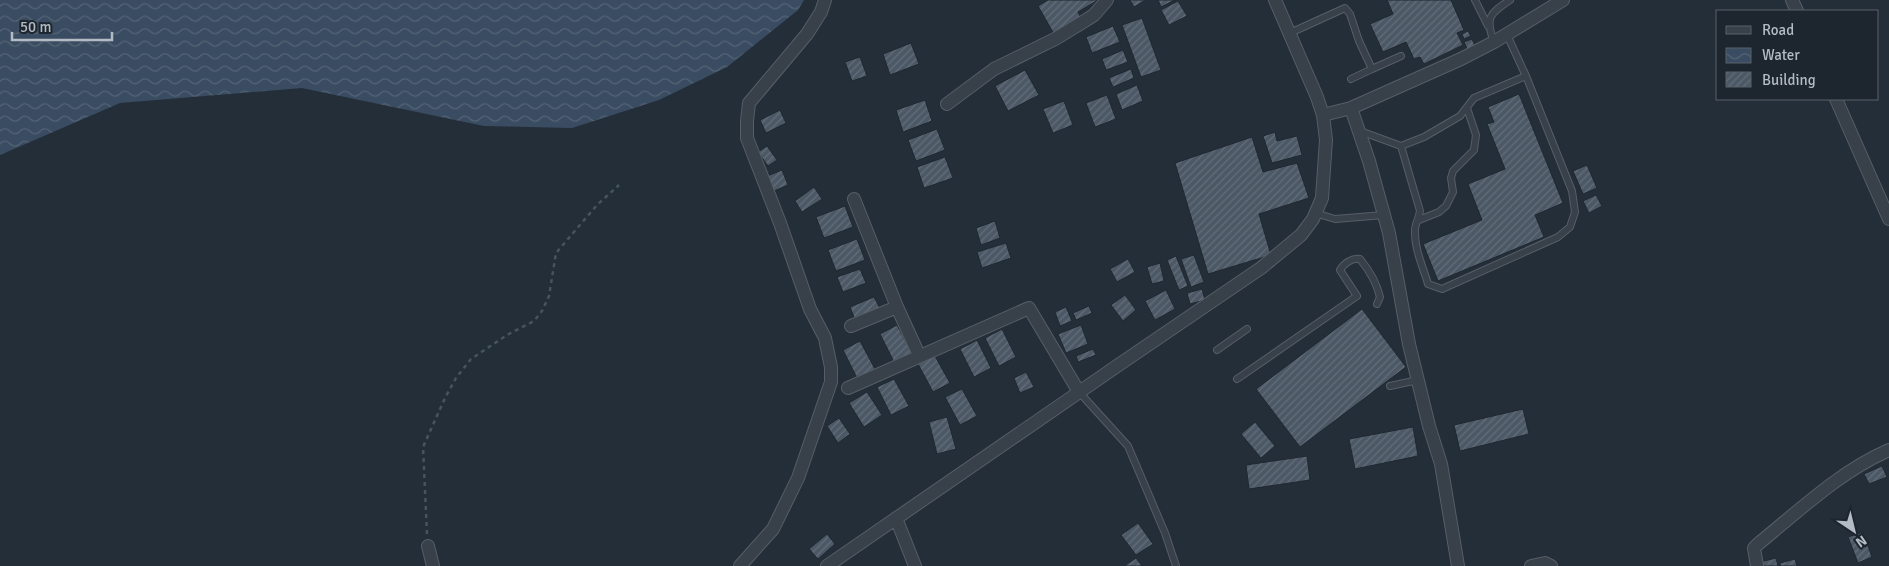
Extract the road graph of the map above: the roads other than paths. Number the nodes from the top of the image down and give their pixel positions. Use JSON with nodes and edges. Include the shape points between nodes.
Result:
{"nodes":[{"id":1,"x":825,"y":0,"type":"edge"},
{"id":2,"x":1107,"y":0,"type":"edge"},
{"id":3,"x":1274,"y":0,"type":"edge"},
{"id":4,"x":1475,"y":0,"type":"edge"},
{"id":5,"x":1510,"y":0,"type":"edge"},
{"id":6,"x":1560,"y":1,"type":"edge"},
{"id":7,"x":1488,"y":26,"type":"junction"},
{"id":8,"x":1290,"y":33,"type":"junction"},
{"id":9,"x":1507,"y":35,"type":"junction"},
{"id":10,"x":1494,"y":42,"type":"junction"},
{"id":11,"x":1401,"y":56,"type":"dead end"},
{"id":12,"x":1372,"y":69,"type":"junction"},
{"id":13,"x":1526,"y":76,"type":"junction"},
{"id":14,"x":1351,"y":79,"type":"dead end"},
{"id":15,"x":1836,"y":100,"type":"edge"},
{"id":16,"x":947,"y":104,"type":"dead end"},
{"id":17,"x":1352,"y":108,"type":"junction"},
{"id":18,"x":1467,"y":108,"type":"junction"},
{"id":19,"x":1323,"y":116,"type":"junction"},
{"id":20,"x":1360,"y":131,"type":"junction"},
{"id":21,"x":1401,"y":146,"type":"junction"},
{"id":22,"x":854,"y":199,"type":"dead end"},
{"id":23,"x":1315,"y":213,"type":"junction"},
{"id":24,"x":1384,"y":215,"type":"junction"},
{"id":25,"x":1889,"y":219,"type":"edge"},
{"id":26,"x":1419,"y":220,"type":"junction"},
{"id":27,"x":1377,"y":304,"type":"dead end"},
{"id":28,"x":897,"y":307,"type":"junction"},
{"id":29,"x":851,"y":326,"type":"dead end"},
{"id":30,"x":1247,"y":329,"type":"dead end"},
{"id":31,"x":1217,"y":350,"type":"dead end"},
{"id":32,"x":920,"y":355,"type":"junction"},
{"id":33,"x":1237,"y":379,"type":"dead end"},
{"id":34,"x":1418,"y":380,"type":"junction"},
{"id":35,"x":1390,"y":386,"type":"dead end"},
{"id":36,"x":848,"y":388,"type":"dead end"},
{"id":37,"x":1079,"y":392,"type":"junction"},
{"id":38,"x":1889,"y":450,"type":"edge"},
{"id":39,"x":896,"y":518,"type":"junction"},
{"id":40,"x":428,"y":546,"type":"road end"},
{"id":41,"x":433,"y":566,"type":"edge"},
{"id":42,"x":740,"y":566,"type":"edge"},
{"id":43,"x":827,"y":566,"type":"edge"},
{"id":44,"x":915,"y":566,"type":"edge"},
{"id":45,"x":1176,"y":566,"type":"edge"},
{"id":46,"x":1458,"y":566,"type":"edge"},
{"id":47,"x":1531,"y":566,"type":"edge"},
{"id":48,"x":1551,"y":566,"type":"edge"},
{"id":49,"x":1757,"y":566,"type":"edge"}],
"edges":[{"from":1,"to":42,"type":"street","via":[[807,34],[749,103],[747,138],[810,309],[825,338],[831,382],[798,478],[773,529]]},
{"from":2,"to":16,"type":"street","via":[[1094,15],[1055,39],[994,69]]},
{"from":3,"to":8,"type":"street"},
{"from":4,"to":7,"type":"lane"},
{"from":5,"to":7,"type":"lane","via":[[1490,18]]},
{"from":6,"to":9,"type":"street"},
{"from":7,"to":10,"type":"lane"},
{"from":8,"to":12,"type":"lane","via":[[1345,8]]},
{"from":8,"to":19,"type":"street"},
{"from":9,"to":10,"type":"street"},
{"from":9,"to":13,"type":"lane"},
{"from":10,"to":17,"type":"street"},
{"from":11,"to":12,"type":"lane"},
{"from":12,"to":14,"type":"lane"},
{"from":13,"to":18,"type":"lane","via":[[1474,98]]},
{"from":13,"to":26,"type":"lane","via":[[1572,191],[1575,212],[1570,227],[1558,237],[1442,289],[1428,284],[1415,240],[1415,227]]},
{"from":15,"to":25,"type":"street"},
{"from":17,"to":19,"type":"street"},
{"from":17,"to":20,"type":"street"},
{"from":18,"to":21,"type":"lane","via":[[1446,126]]},
{"from":18,"to":26,"type":"lane","via":[[1476,135],[1474,150],[1453,171],[1453,192],[1446,206]]},
{"from":19,"to":23,"type":"street","via":[[1326,140],[1324,177],[1322,198]]},
{"from":20,"to":21,"type":"lane"},
{"from":20,"to":24,"type":"street"},
{"from":21,"to":26,"type":"lane","via":[[1420,211]]},
{"from":22,"to":28,"type":"street"},
{"from":23,"to":24,"type":"lane","via":[[1335,219]]},
{"from":23,"to":37,"type":"street","via":[[1301,235],[1261,268]]},
{"from":24,"to":34,"type":"street"},
{"from":27,"to":33,"type":"lane","via":[[1379,290],[1366,266],[1360,259],[1348,262],[1340,270],[1357,296]]},
{"from":28,"to":29,"type":"street"},
{"from":28,"to":32,"type":"street"},
{"from":30,"to":31,"type":"lane"},
{"from":32,"to":36,"type":"street"},
{"from":32,"to":37,"type":"street","via":[[1029,308]]},
{"from":34,"to":35,"type":"lane"},
{"from":34,"to":46,"type":"street","via":[[1440,464]]},
{"from":37,"to":39,"type":"street"},
{"from":37,"to":45,"type":"lane","via":[[1128,446]]},
{"from":38,"to":49,"type":"street","via":[[1862,462],[1827,487],[1758,544],[1754,548]]},
{"from":39,"to":43,"type":"street"},
{"from":39,"to":44,"type":"street"},
{"from":40,"to":41,"type":"street"},
{"from":47,"to":48,"type":"street","via":[[1545,563]]}]}
